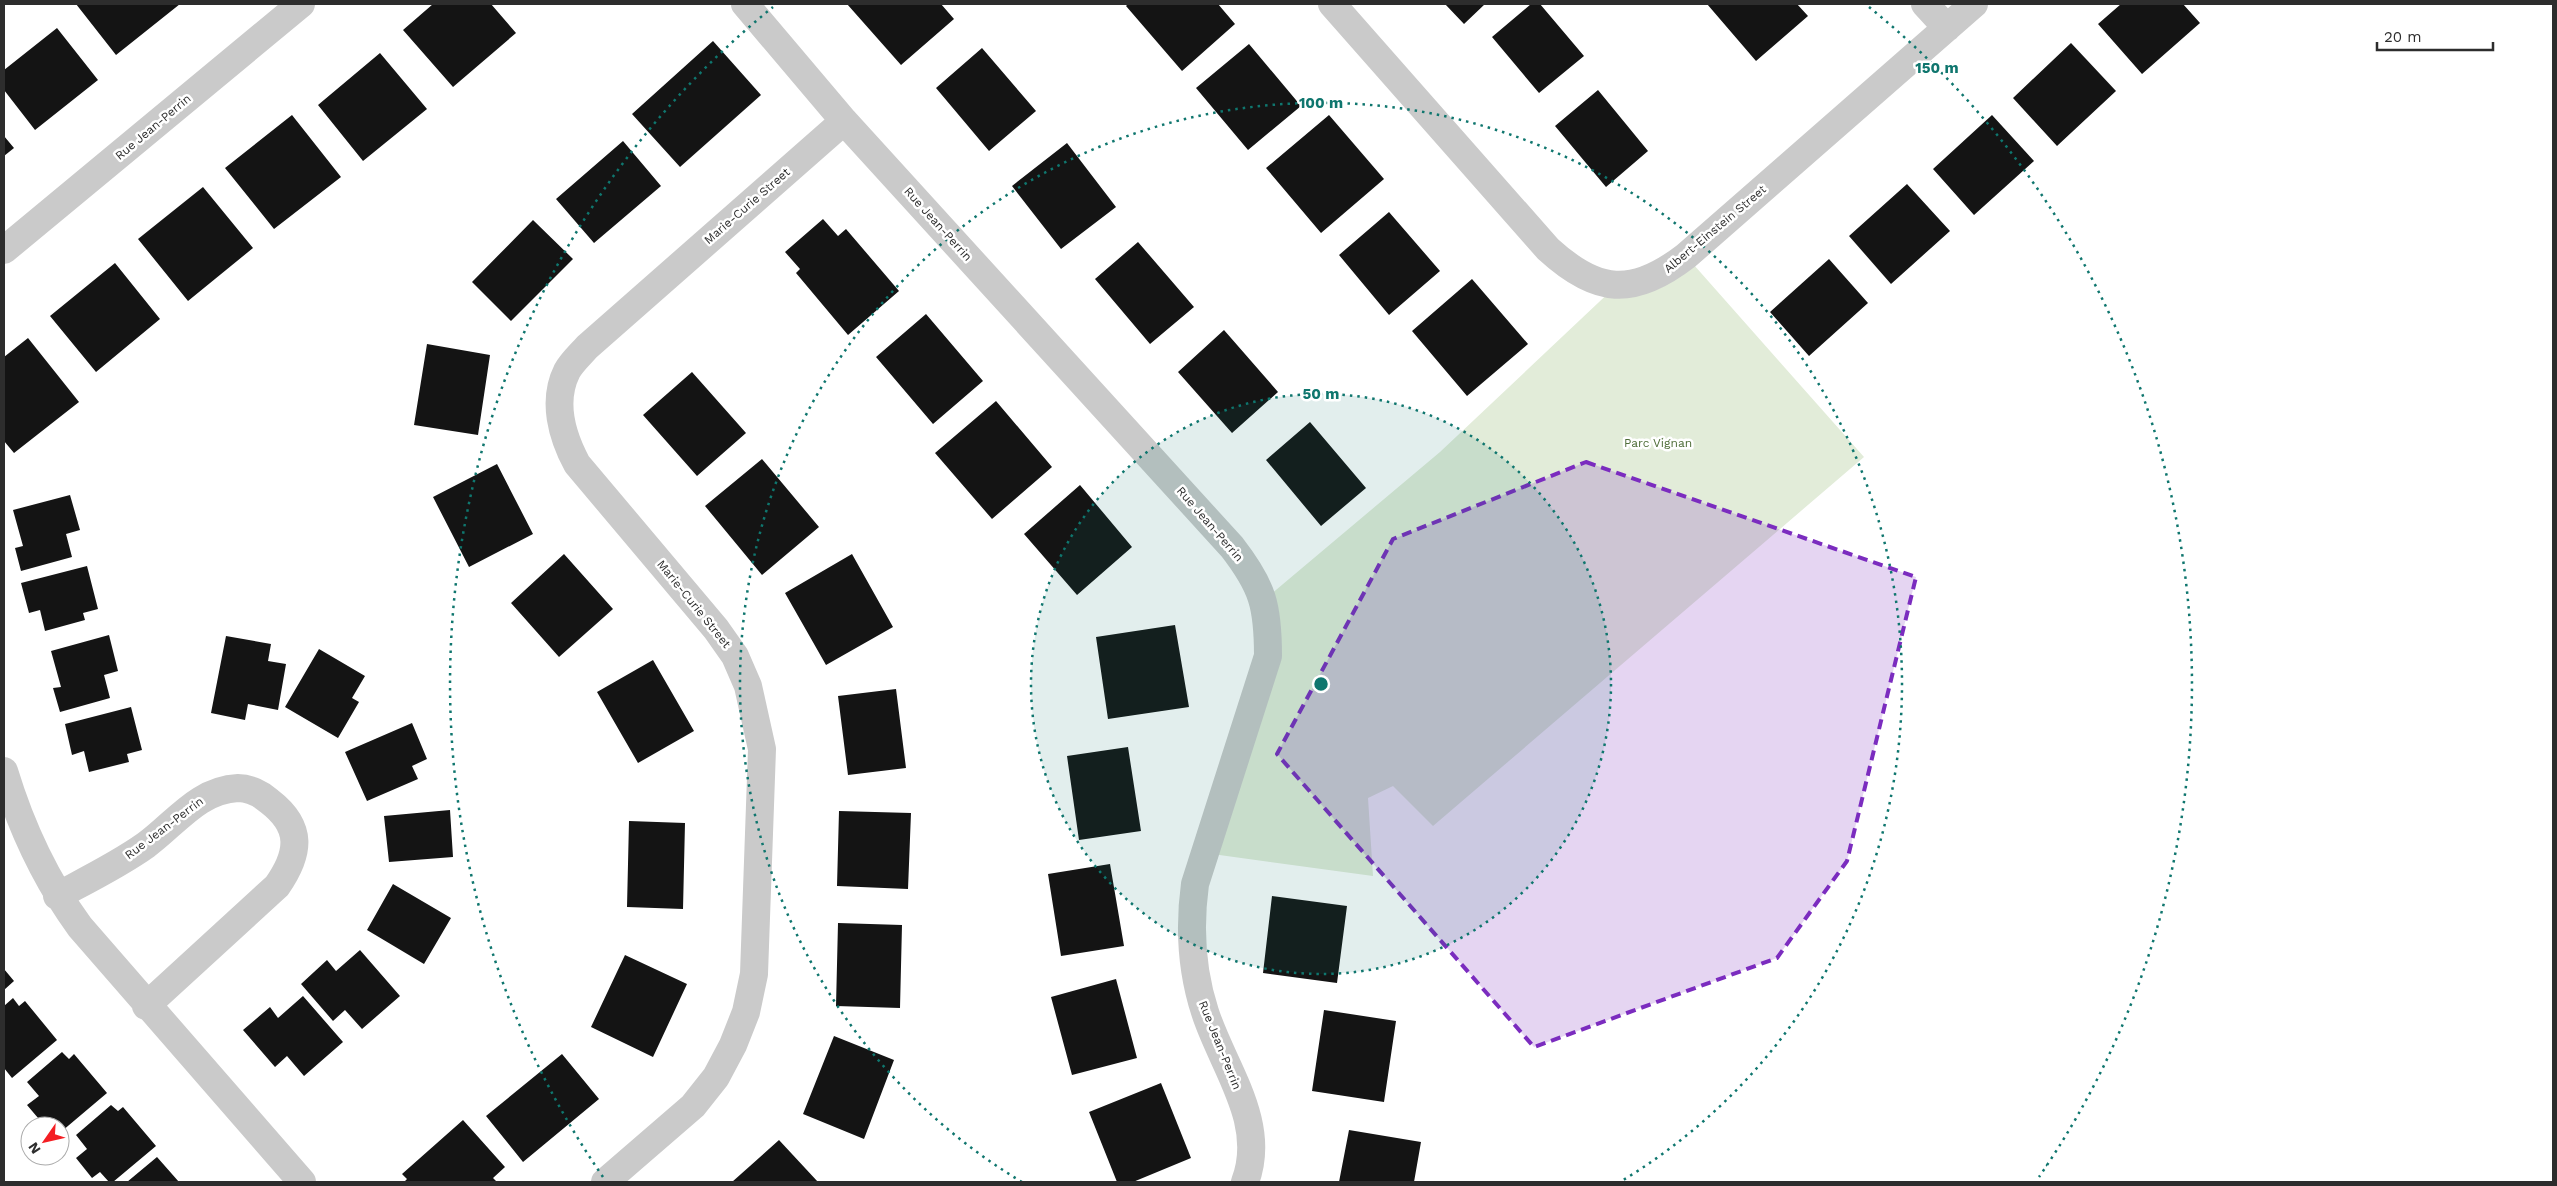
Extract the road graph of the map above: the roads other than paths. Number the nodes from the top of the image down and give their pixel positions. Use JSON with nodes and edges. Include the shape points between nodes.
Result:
{"nodes":[{"id":1,"x":302,"y":4,"type":"edge"},
{"id":2,"x":744,"y":4,"type":"edge"},
{"id":3,"x":1332,"y":4,"type":"edge"},
{"id":4,"x":1925,"y":4,"type":"edge"},
{"id":5,"x":1974,"y":4,"type":"edge"},
{"id":6,"x":1947,"y":28,"type":"junction"},
{"id":7,"x":844,"y":121,"type":"junction"},
{"id":8,"x":4,"y":250,"type":"edge"},
{"id":9,"x":4,"y":771,"type":"edge"},
{"id":10,"x":57,"y":896,"type":"junction"},
{"id":11,"x":146,"y":1006,"type":"junction"},
{"id":12,"x":302,"y":1182,"type":"edge"},
{"id":13,"x":604,"y":1182,"type":"edge"},
{"id":14,"x":1245,"y":1182,"type":"edge"}],
"edges":[{"from":1,"to":8,"type":"street","name":"Rue Jean-Perrin"},
{"from":2,"to":7,"type":"street","name":"Rue Jean-Perrin"},
{"from":3,"to":6,"type":"street","name":"Albert-Einstein Street","via":[[1548,249],[1568,267],[1588,278],[1616,286],[1664,274]]},
{"from":4,"to":6,"type":"street"},
{"from":5,"to":6,"type":"street","name":"Albert-Einstein Street"},
{"from":7,"to":13,"type":"street","name":"Marie-Curie Street","via":[[587,347],[568,370],[560,390],[565,441],[577,464],[735,656],[748,686],[762,749],[754,974],[746,1012],[716,1077],[693,1106]]},
{"from":7,"to":14,"type":"street","name":"Rue Jean-Perrin","via":[[1232,547],[1252,573],[1264,600],[1268,656],[1195,884],[1190,918],[1191,948],[1205,1012],[1248,1120],[1251,1151]]},
{"from":9,"to":10,"type":"street","via":[[15,808]]},
{"from":10,"to":11,"type":"street"},
{"from":10,"to":11,"type":"street","name":"Rue Jean-Perrin","via":[[147,844],[196,802],[219,791],[240,788],[261,794],[281,810],[295,836],[295,850],[289,869],[278,886]]},
{"from":11,"to":12,"type":"street"}]}
